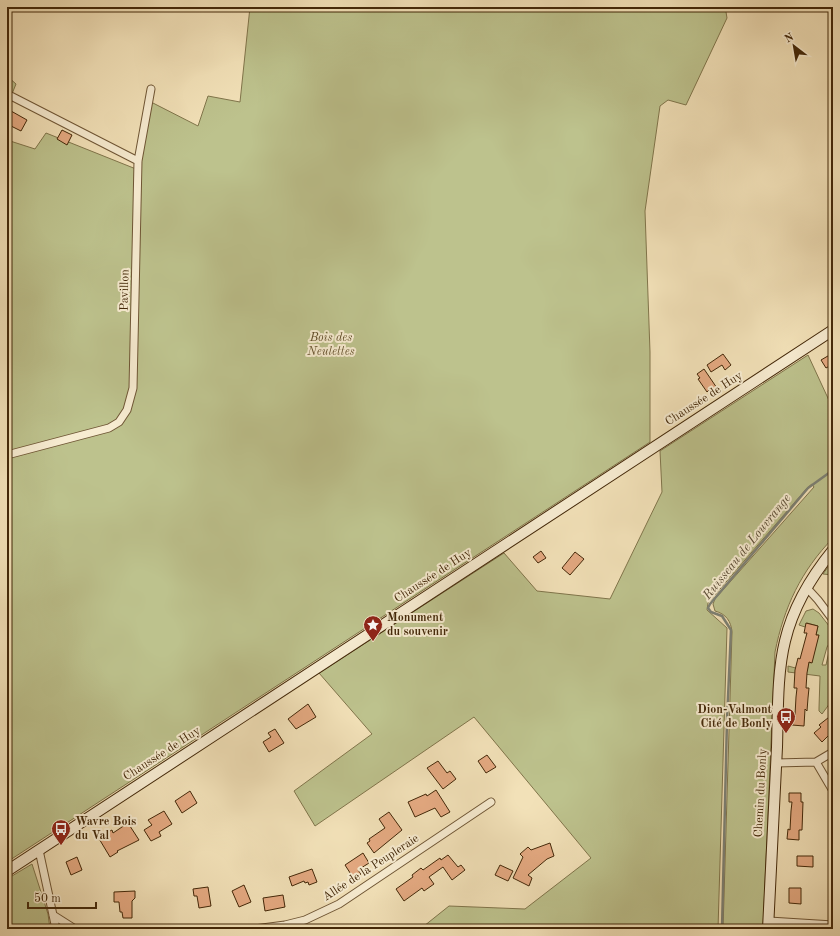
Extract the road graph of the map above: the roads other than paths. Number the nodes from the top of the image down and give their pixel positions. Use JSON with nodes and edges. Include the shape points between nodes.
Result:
{"nodes":[{"id":1,"x":151,"y":89,"type":"dead end"},
{"id":2,"x":7,"y":94,"type":"edge"},
{"id":3,"x":138,"y":161,"type":"junction"},
{"id":4,"x":833,"y":330,"type":"edge"},
{"id":5,"x":7,"y":455,"type":"edge"},
{"id":6,"x":833,"y":550,"type":"edge"},
{"id":7,"x":807,"y":588,"type":"junction"},
{"id":8,"x":833,"y":620,"type":"edge"},
{"id":9,"x":833,"y":752,"type":"edge"},
{"id":10,"x":816,"y":762,"type":"junction"},
{"id":11,"x":776,"y":763,"type":"junction"},
{"id":12,"x":833,"y":791,"type":"edge"},
{"id":13,"x":491,"y":802,"type":"dead end"},
{"id":14,"x":40,"y":850,"type":"junction"},
{"id":15,"x":7,"y":871,"type":"edge"},
{"id":16,"x":53,"y":915,"type":"junction"},
{"id":17,"x":769,"y":925,"type":"edge"},
{"id":18,"x":833,"y":925,"type":"edge"},
{"id":19,"x":56,"y":929,"type":"edge"},
{"id":20,"x":75,"y":929,"type":"edge"},
{"id":21,"x":257,"y":929,"type":"edge"}],
"edges":[{"from":1,"to":3,"type":"street","name":"Pavillon"},
{"from":2,"to":3,"type":"street"},
{"from":3,"to":5,"type":"street","name":"Pavillon","via":[[131,401],[115,424],[100,431]]},
{"from":4,"to":14,"type":"main road","name":"Chaussée de Huy"},
{"from":6,"to":7,"type":"main road","name":"Chemin du Bonly"},
{"from":7,"to":8,"type":"street"},
{"from":7,"to":11,"type":"main road","name":"Chemin du Bonly","via":[[795,613],[782,654]]},
{"from":9,"to":10,"type":"street"},
{"from":10,"to":11,"type":"street"},
{"from":10,"to":12,"type":"street"},
{"from":11,"to":17,"type":"main road","name":"Chemin du Bonly"},
{"from":13,"to":21,"type":"street","name":"Allée de la Peupleraie","via":[[339,904],[305,920]]},
{"from":14,"to":15,"type":"main road","name":"Chaussée de Huy"},
{"from":14,"to":16,"type":"street"},
{"from":16,"to":19,"type":"street"},
{"from":16,"to":20,"type":"street"},
{"from":17,"to":18,"type":"street"}]}
